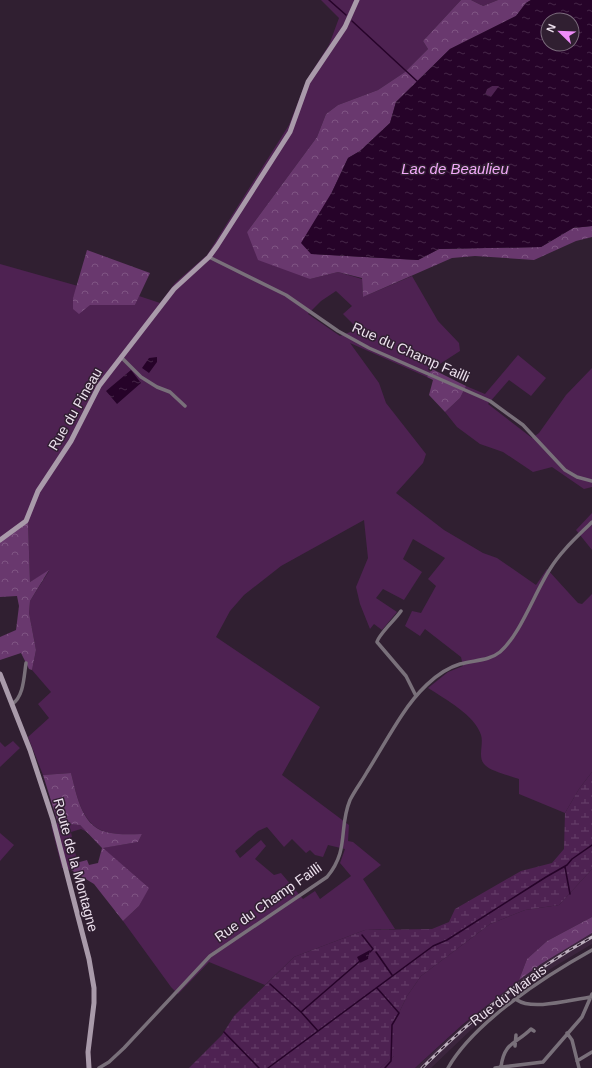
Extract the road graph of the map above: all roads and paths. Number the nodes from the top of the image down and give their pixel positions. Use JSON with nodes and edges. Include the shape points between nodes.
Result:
{"nodes":[{"id":1,"x":357,"y":0,"type":"edge"},
{"id":2,"x":209,"y":257,"type":"junction"},
{"id":3,"x":121,"y":357,"type":"junction"},
{"id":4,"x":185,"y":406,"type":"dead end"},
{"id":5,"x":592,"y":480,"type":"edge"},
{"id":6,"x":592,"y":522,"type":"edge"},
{"id":7,"x":0,"y":540,"type":"edge"},
{"id":8,"x":401,"y":611,"type":"dead end"},
{"id":9,"x":26,"y":663,"type":"dead end"},
{"id":10,"x":0,"y":674,"type":"edge"},
{"id":11,"x":416,"y":696,"type":"junction"},
{"id":12,"x":12,"y":704,"type":"junction"},
{"id":13,"x":592,"y":950,"type":"edge"},
{"id":14,"x":591,"y":996,"type":"edge"},
{"id":15,"x":517,"y":1000,"type":"junction"},
{"id":16,"x":534,"y":1031,"type":"dead end"},
{"id":17,"x":567,"y":1033,"type":"junction"},
{"id":18,"x":516,"y":1035,"type":"dead end"},
{"id":19,"x":516,"y":1041,"type":"junction"},
{"id":20,"x":515,"y":1046,"type":"dead end"},
{"id":21,"x":592,"y":1052,"type":"edge"},
{"id":22,"x":577,"y":1061,"type":"junction"},
{"id":23,"x":537,"y":1066,"type":"edge"},
{"id":24,"x":501,"y":1067,"type":"junction"},
{"id":25,"x":89,"y":1068,"type":"edge"},
{"id":26,"x":99,"y":1068,"type":"edge"},
{"id":27,"x":448,"y":1068,"type":"edge"},
{"id":28,"x":495,"y":1068,"type":"edge"},
{"id":29,"x":578,"y":1068,"type":"edge"}],
"edges":[{"from":1,"to":2,"type":"street","name":"Rue du Pineau","via":[[342,31],[308,82],[290,132]]},
{"from":2,"to":3,"type":"street","name":"Rue du Pineau","via":[[174,289]]},
{"from":2,"to":5,"type":"street","name":"Rue du Champ Failli","via":[[286,296],[357,342],[490,401],[523,425],[565,470],[577,477]]},
{"from":3,"to":4,"type":"street","via":[[140,377],[170,392]]},
{"from":3,"to":7,"type":"street","name":"Rue du Pineau","via":[[99,386],[71,441],[38,491],[26,521]]},
{"from":6,"to":11,"type":"street","name":"Rue du Champ Failli","via":[[553,564],[504,648],[491,658],[448,669]]},
{"from":8,"to":11,"type":"street","via":[[377,642],[406,676]]},
{"from":9,"to":12,"type":"street","via":[[22,688],[17,700]]},
{"from":10,"to":12,"type":"street","name":"Route de la Montagne"},
{"from":11,"to":26,"type":"street","name":"Rue du Champ Failli","via":[[402,714],[350,800],[338,862],[327,877],[210,956],[124,1048]]},
{"from":12,"to":25,"type":"street","name":"Route de la Montagne","via":[[53,820],[89,959],[94,988]]},
{"from":13,"to":15,"type":"street","name":"Rue du Marais"},
{"from":14,"to":15,"type":"street","via":[[542,1005]]},
{"from":14,"to":17,"type":"street","via":[[582,1017]]},
{"from":15,"to":27,"type":"street","name":"Rue du Marais","via":[[465,1042]]},
{"from":16,"to":19,"type":"street","via":[[531,1028]]},
{"from":17,"to":22,"type":"street","via":[[572,1040]]},
{"from":17,"to":23,"type":"street"},
{"from":18,"to":19,"type":"street"},
{"from":19,"to":20,"type":"street"},
{"from":19,"to":24,"type":"street","via":[[506,1048]]},
{"from":21,"to":22,"type":"street"},
{"from":22,"to":29,"type":"street"},
{"from":23,"to":24,"type":"street"},
{"from":24,"to":28,"type":"street"}]}
